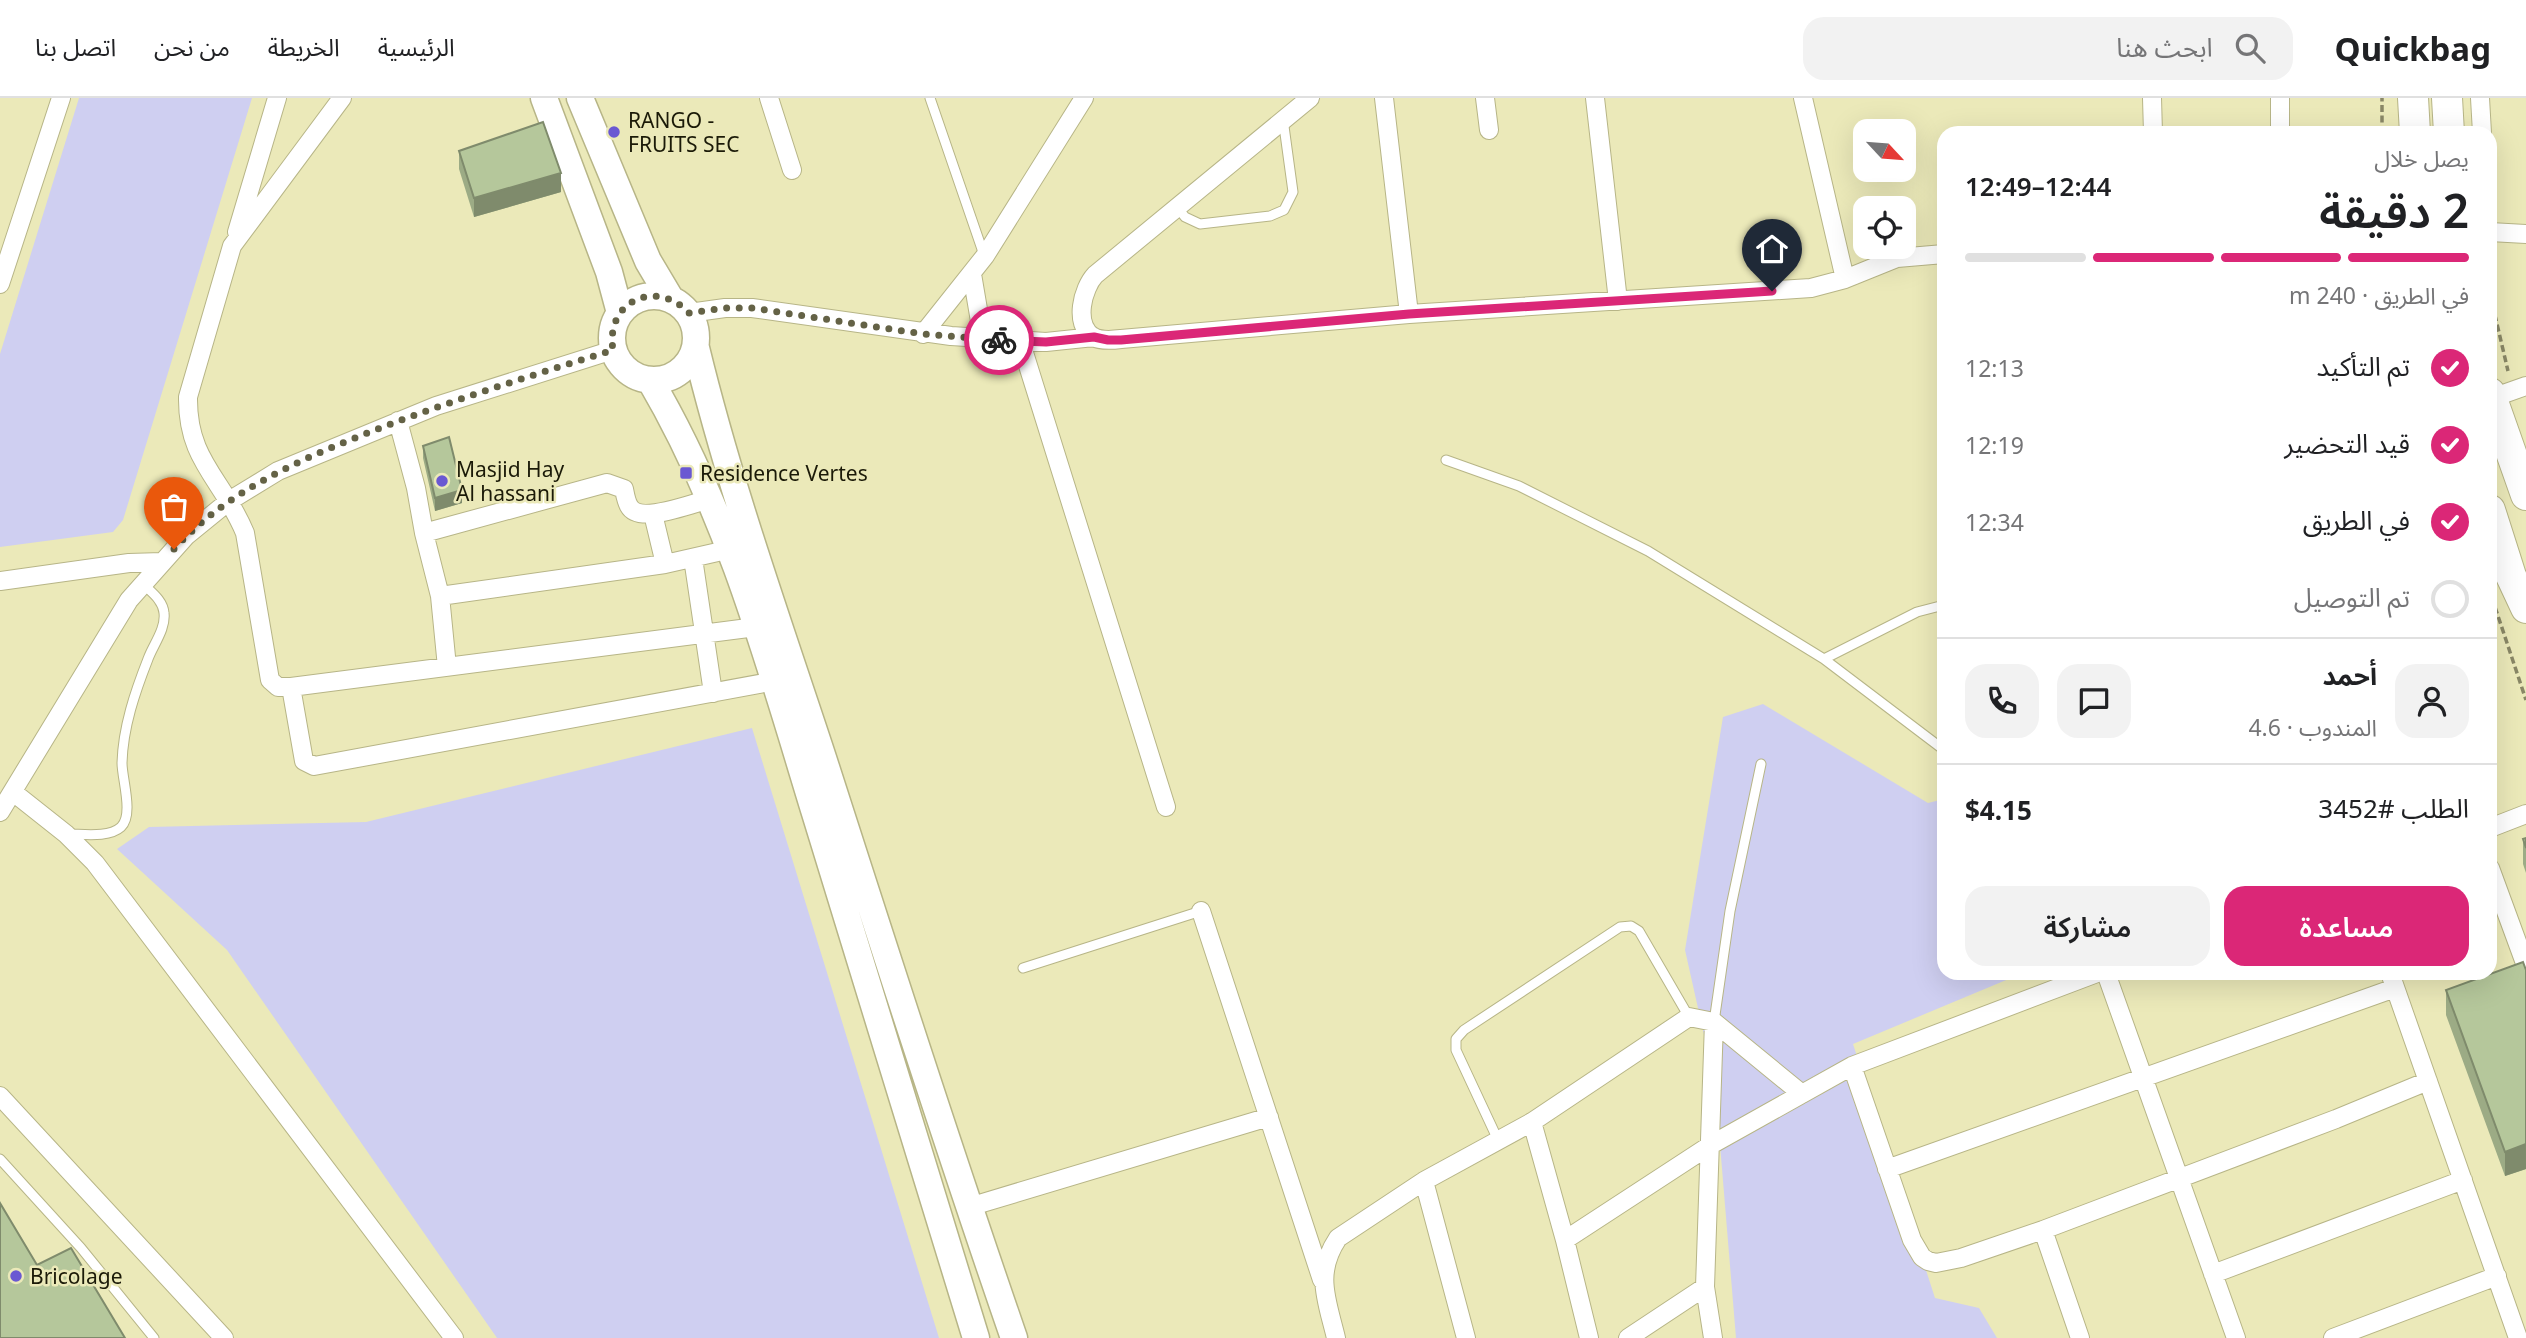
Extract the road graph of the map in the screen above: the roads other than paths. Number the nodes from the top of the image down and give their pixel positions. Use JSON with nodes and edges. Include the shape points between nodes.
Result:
{"nodes":[{"id":1,"x":61,"y":98,"type":"edge"},
{"id":2,"x":277,"y":98,"type":"edge"},
{"id":3,"x":342,"y":98,"type":"edge"},
{"id":4,"x":544,"y":98,"type":"edge"},
{"id":5,"x":580,"y":98,"type":"edge"},
{"id":6,"x":769,"y":98,"type":"edge"},
{"id":7,"x":930,"y":98,"type":"edge"},
{"id":8,"x":1084,"y":98,"type":"edge"},
{"id":9,"x":1310,"y":98,"type":"edge"},
{"id":10,"x":1384,"y":98,"type":"edge"},
{"id":11,"x":1485,"y":98,"type":"edge"},
{"id":12,"x":1595,"y":98,"type":"edge"},
{"id":13,"x":1803,"y":98,"type":"edge"},
{"id":14,"x":2152,"y":98,"type":"edge"},
{"id":15,"x":2280,"y":98,"type":"edge"},
{"id":16,"x":2413,"y":98,"type":"edge"},
{"id":17,"x":2447,"y":98,"type":"edge"},
{"id":18,"x":2480,"y":98,"type":"edge"},
{"id":19,"x":1283,"y":119,"type":"junction"},
{"id":20,"x":2153,"y":126,"type":"edge"},
{"id":21,"x":2280,"y":126,"type":"edge"},
{"id":22,"x":2415,"y":126,"type":"edge"},
{"id":23,"x":2449,"y":126,"type":"edge"},
{"id":24,"x":2482,"y":126,"type":"edge"},
{"id":25,"x":1489,"y":130,"type":"dead end"},
{"id":26,"x":792,"y":170,"type":"dead end"},
{"id":27,"x":1176,"y":206,"type":"junction"},
{"id":28,"x":2497,"y":232,"type":"edge"},
{"id":29,"x":2526,"y":234,"type":"edge"},
{"id":30,"x":232,"y":246,"type":"junction"},
{"id":31,"x":1937,"y":255,"type":"edge"},
{"id":32,"x":985,"y":256,"type":"junction"},
{"id":33,"x":972,"y":274,"type":"junction"},
{"id":34,"x":1845,"y":279,"type":"junction"},
{"id":35,"x":0,"y":284,"type":"edge"},
{"id":36,"x":1618,"y":301,"type":"junction"},
{"id":37,"x":679,"y":306,"type":"junction"},
{"id":38,"x":620,"y":313,"type":"junction"},
{"id":39,"x":1409,"y":314,"type":"junction"},
{"id":40,"x":923,"y":334,"type":"junction"},
{"id":41,"x":1094,"y":337,"type":"junction"},
{"id":42,"x":983,"y":339,"type":"junction"},
{"id":43,"x":1020,"y":340,"type":"junction"},
{"id":44,"x":696,"y":348,"type":"junction"},
{"id":45,"x":613,"y":350,"type":"junction"},
{"id":46,"x":650,"y":380,"type":"junction"},
{"id":47,"x":2505,"y":392,"type":"edge"},
{"id":48,"x":398,"y":421,"type":"junction"},
{"id":49,"x":1446,"y":460,"type":"dead end"},
{"id":50,"x":2526,"y":495,"type":"edge"},
{"id":51,"x":710,"y":499,"type":"junction"},
{"id":52,"x":229,"y":501,"type":"junction"},
{"id":53,"x":653,"y":514,"type":"junction"},
{"id":54,"x":2497,"y":532,"type":"edge"},
{"id":55,"x":424,"y":533,"type":"junction"},
{"id":56,"x":730,"y":549,"type":"junction"},
{"id":57,"x":693,"y":558,"type":"junction"},
{"id":58,"x":162,"y":562,"type":"junction"},
{"id":59,"x":665,"y":564,"type":"junction"},
{"id":60,"x":0,"y":581,"type":"edge"},
{"id":61,"x":142,"y":583,"type":"junction"},
{"id":62,"x":440,"y":596,"type":"junction"},
{"id":63,"x":1937,"y":607,"type":"edge"},
{"id":64,"x":2526,"y":608,"type":"edge"},
{"id":65,"x":756,"y":626,"type":"junction"},
{"id":66,"x":706,"y":633,"type":"junction"},
{"id":67,"x":1825,"y":659,"type":"junction"},
{"id":68,"x":447,"y":667,"type":"junction"},
{"id":69,"x":775,"y":681,"type":"junction"},
{"id":70,"x":291,"y":687,"type":"junction"},
{"id":71,"x":713,"y":692,"type":"junction"},
{"id":72,"x":1937,"y":745,"type":"edge"},
{"id":73,"x":1760,"y":764,"type":"dead end"},
{"id":74,"x":13,"y":792,"type":"junction"},
{"id":75,"x":1166,"y":807,"type":"dead end"},
{"id":76,"x":0,"y":812,"type":"edge"},
{"id":77,"x":2526,"y":814,"type":"edge"},
{"id":78,"x":2497,"y":825,"type":"edge"},
{"id":79,"x":66,"y":834,"type":"junction"},
{"id":80,"x":2497,"y":886,"type":"edge"},
{"id":81,"x":1201,"y":911,"type":"joint"},
{"id":82,"x":2526,"y":966,"type":"edge"},
{"id":83,"x":1023,"y":968,"type":"dead end"},
{"id":84,"x":2079,"y":980,"type":"edge"},
{"id":85,"x":2108,"y":980,"type":"edge"},
{"id":86,"x":2393,"y":980,"type":"edge"},
{"id":87,"x":1689,"y":1017,"type":"junction"},
{"id":88,"x":1714,"y":1022,"type":"junction"},
{"id":89,"x":1852,"y":1066,"type":"junction"},
{"id":90,"x":2143,"y":1077,"type":"junction"},
{"id":91,"x":2428,"y":1082,"type":"junction"},
{"id":92,"x":1802,"y":1094,"type":"junction"},
{"id":93,"x":0,"y":1096,"type":"edge"},
{"id":94,"x":1269,"y":1116,"type":"junction"},
{"id":95,"x":1532,"y":1122,"type":"junction"},
{"id":96,"x":1498,"y":1140,"type":"junction"},
{"id":97,"x":1709,"y":1146,"type":"junction"},
{"id":98,"x":0,"y":1158,"type":"edge"},
{"id":99,"x":1887,"y":1169,"type":"junction"},
{"id":100,"x":2179,"y":1177,"type":"junction"},
{"id":101,"x":2463,"y":1180,"type":"junction"},
{"id":102,"x":1424,"y":1181,"type":"junction"},
{"id":103,"x":969,"y":1207,"type":"junction"},
{"id":104,"x":2043,"y":1230,"type":"junction"},
{"id":105,"x":1565,"y":1240,"type":"junction"},
{"id":106,"x":2213,"y":1274,"type":"junction"},
{"id":107,"x":2497,"y":1276,"type":"junction"},
{"id":108,"x":1323,"y":1282,"type":"junction"},
{"id":109,"x":1705,"y":1287,"type":"junction"},
{"id":110,"x":154,"y":1338,"type":"edge"},
{"id":111,"x":224,"y":1338,"type":"edge"},
{"id":112,"x":454,"y":1338,"type":"edge"},
{"id":113,"x":976,"y":1338,"type":"edge"},
{"id":114,"x":1014,"y":1338,"type":"edge"},
{"id":115,"x":1336,"y":1338,"type":"edge"},
{"id":116,"x":1466,"y":1338,"type":"edge"},
{"id":117,"x":1589,"y":1338,"type":"edge"},
{"id":118,"x":1628,"y":1338,"type":"edge"},
{"id":119,"x":1713,"y":1338,"type":"edge"},
{"id":120,"x":2080,"y":1338,"type":"edge"},
{"id":121,"x":2236,"y":1338,"type":"edge"},
{"id":122,"x":2333,"y":1338,"type":"edge"},
{"id":123,"x":2518,"y":1338,"type":"edge"}],
"edges":[{"from":1,"to":35,"type":"street"},
{"from":2,"to":30,"type":"street"},
{"from":3,"to":30,"type":"street"},
{"from":4,"to":38,"type":"street"},
{"from":5,"to":37,"type":"street","via":[[648,261]]},
{"from":6,"to":26,"type":"street"},
{"from":7,"to":32,"type":"lane"},
{"from":8,"to":32,"type":"street"},
{"from":9,"to":19,"type":"street"},
{"from":10,"to":39,"type":"street"},
{"from":11,"to":25,"type":"street"},
{"from":12,"to":36,"type":"street"},
{"from":13,"to":34,"type":"street"},
{"from":14,"to":20,"type":"street"},
{"from":15,"to":21,"type":"street"},
{"from":16,"to":22,"type":"main road"},
{"from":17,"to":23,"type":"main road"},
{"from":18,"to":24,"type":"street"},
{"from":19,"to":27,"type":"street"},
{"from":19,"to":27,"type":"lane","via":[[1293,192],[1284,209],[1270,216],[1200,224]]},
{"from":27,"to":41,"type":"street","via":[[1088,282],[1083,318]]},
{"from":28,"to":29,"type":"street"},
{"from":30,"to":52,"type":"street","via":[[188,397],[192,439]]},
{"from":31,"to":34,"type":"street","via":[[1897,258]]},
{"from":32,"to":33,"type":"street"},
{"from":33,"to":40,"type":"street"},
{"from":33,"to":42,"type":"street"},
{"from":34,"to":36,"type":"street","via":[[1804,289]]},
{"from":36,"to":39,"type":"street"},
{"from":37,"to":38,"type":"street","via":[[648,296],[628,304]]},
{"from":37,"to":40,"type":"street","via":[[752,308]]},
{"from":37,"to":44,"type":"street","via":[[695,324]]},
{"from":38,"to":45,"type":"street","via":[[612,330]]},
{"from":39,"to":41,"type":"street","via":[[1121,340]]},
{"from":40,"to":42,"type":"street"},
{"from":41,"to":43,"type":"street"},
{"from":42,"to":43,"type":"street"},
{"from":43,"to":75,"type":"street"},
{"from":44,"to":46,"type":"street","via":[[683,369],[662,380]]},
{"from":44,"to":103,"type":"street","via":[[748,534]]},
{"from":45,"to":46,"type":"street","via":[[627,371]]},
{"from":45,"to":48,"type":"street"},
{"from":46,"to":51,"type":"street"},
{"from":47,"to":50,"type":"main road"},
{"from":48,"to":52,"type":"street","via":[[278,471]]},
{"from":48,"to":55,"type":"street"},
{"from":49,"to":67,"type":"lane","via":[[1519,486],[1648,551]]},
{"from":51,"to":53,"type":"street"},
{"from":51,"to":56,"type":"street"},
{"from":52,"to":58,"type":"street"},
{"from":52,"to":70,"type":"street","via":[[245,533],[270,680],[278,687]]},
{"from":53,"to":55,"type":"street","via":[[636,513],[624,489],[607,483]]},
{"from":53,"to":59,"type":"street"},
{"from":54,"to":64,"type":"main road"},
{"from":55,"to":62,"type":"street"},
{"from":56,"to":57,"type":"street"},
{"from":56,"to":65,"type":"street"},
{"from":57,"to":59,"type":"street"},
{"from":57,"to":66,"type":"street"},
{"from":58,"to":60,"type":"street"},
{"from":58,"to":61,"type":"street"},
{"from":59,"to":62,"type":"street"},
{"from":61,"to":74,"type":"street"},
{"from":61,"to":79,"type":"lane","via":[[162,605],[164,618],[127,724],[122,765],[125,821],[113,831]]},
{"from":62,"to":68,"type":"street"},
{"from":63,"to":67,"type":"lane","via":[[1917,611]]},
{"from":65,"to":66,"type":"street"},
{"from":65,"to":69,"type":"street"},
{"from":66,"to":68,"type":"street"},
{"from":66,"to":71,"type":"street"},
{"from":67,"to":72,"type":"lane"},
{"from":68,"to":70,"type":"street"},
{"from":69,"to":71,"type":"street"},
{"from":69,"to":113,"type":"street"},
{"from":70,"to":71,"type":"street","via":[[304,761],[314,766]]},
{"from":73,"to":88,"type":"lane","via":[[1730,911]]},
{"from":74,"to":76,"type":"street"},
{"from":74,"to":79,"type":"street"},
{"from":77,"to":78,"type":"street"},
{"from":79,"to":112,"type":"street","via":[[95,863]]},
{"from":80,"to":82,"type":"street"},
{"from":81,"to":83,"type":"lane"},
{"from":81,"to":94,"type":"street"},
{"from":84,"to":89,"type":"street"},
{"from":85,"to":90,"type":"street"},
{"from":86,"to":90,"type":"street"},
{"from":86,"to":91,"type":"street"},
{"from":87,"to":88,"type":"street"},
{"from":87,"to":95,"type":"street"},
{"from":87,"to":96,"type":"lane","via":[[1639,931],[1620,927],[1596,941],[1455,1039]]},
{"from":88,"to":92,"type":"street"},
{"from":88,"to":97,"type":"street"},
{"from":89,"to":92,"type":"street"},
{"from":89,"to":99,"type":"street"},
{"from":90,"to":99,"type":"street"},
{"from":90,"to":100,"type":"street"},
{"from":91,"to":100,"type":"street"},
{"from":91,"to":101,"type":"street"},
{"from":92,"to":97,"type":"street"},
{"from":93,"to":111,"type":"street"},
{"from":94,"to":103,"type":"street"},
{"from":94,"to":108,"type":"street"},
{"from":95,"to":96,"type":"street"},
{"from":95,"to":105,"type":"street"},
{"from":96,"to":102,"type":"street"},
{"from":97,"to":105,"type":"street"},
{"from":97,"to":109,"type":"street"},
{"from":98,"to":110,"type":"lane","via":[[82,1248]]},
{"from":99,"to":104,"type":"street","via":[[1912,1240],[1928,1261],[1961,1258]]},
{"from":100,"to":104,"type":"street"},
{"from":100,"to":106,"type":"street"},
{"from":101,"to":106,"type":"street"},
{"from":101,"to":107,"type":"street"},
{"from":102,"to":108,"type":"street","via":[[1338,1238],[1330,1250]]},
{"from":102,"to":116,"type":"street"},
{"from":103,"to":114,"type":"street"},
{"from":104,"to":120,"type":"street"},
{"from":105,"to":117,"type":"street"},
{"from":106,"to":121,"type":"street"},
{"from":107,"to":122,"type":"street"},
{"from":107,"to":123,"type":"street"},
{"from":108,"to":115,"type":"street"},
{"from":109,"to":118,"type":"street"},
{"from":109,"to":119,"type":"street"}]}
